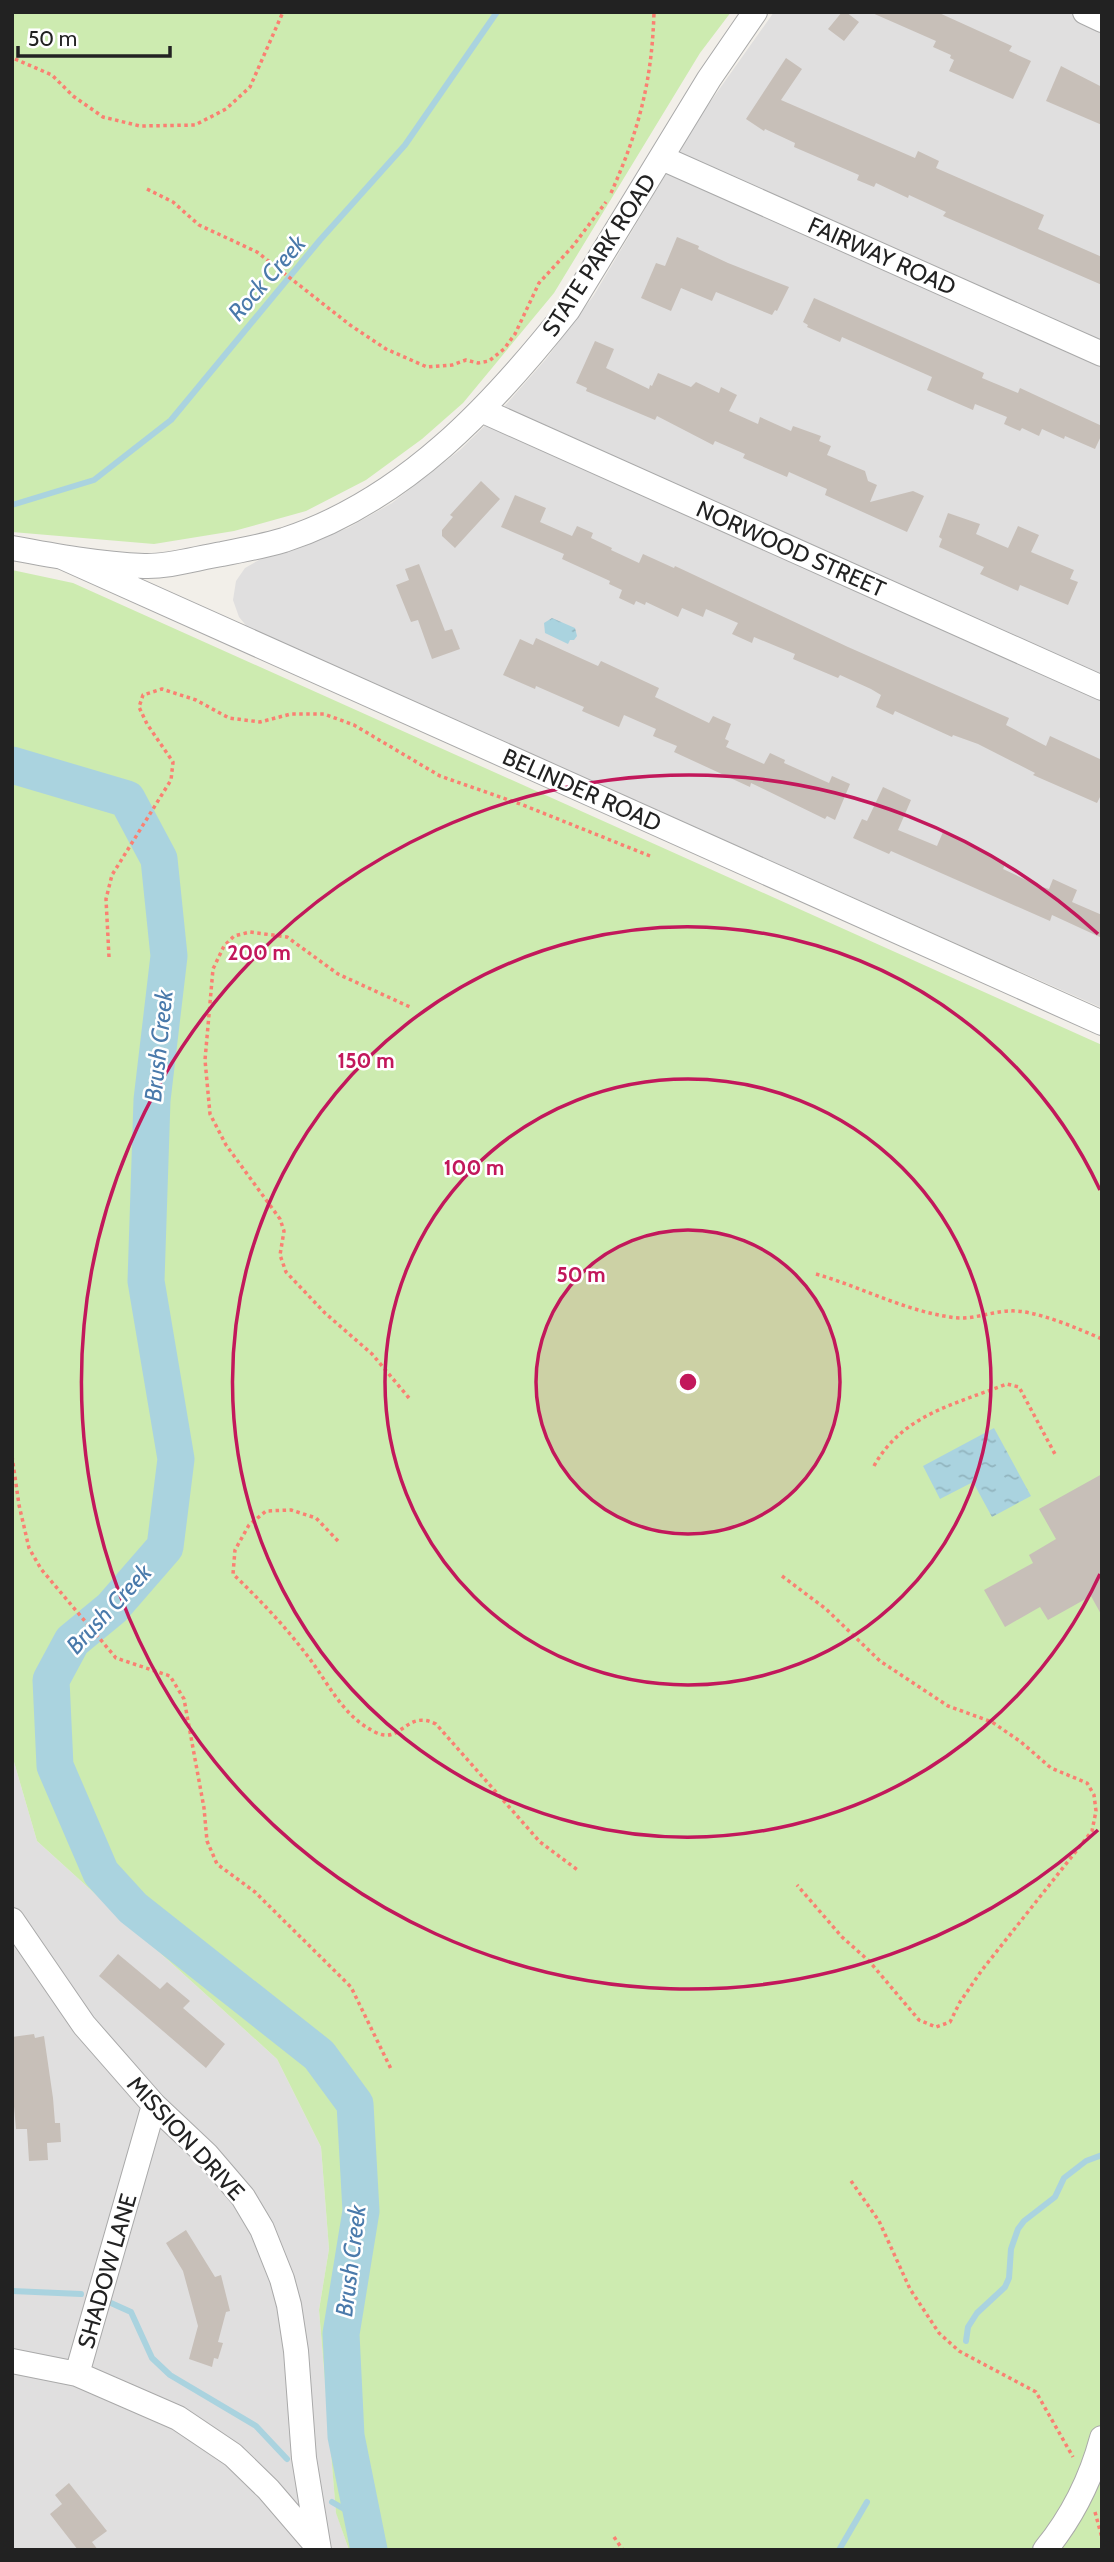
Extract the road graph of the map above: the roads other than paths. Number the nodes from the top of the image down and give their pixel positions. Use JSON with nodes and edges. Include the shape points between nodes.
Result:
{"nodes":[{"id":1,"x":755,"y":12,"type":"edge"},
{"id":2,"x":1085,"y":12,"type":"edge"},
{"id":3,"x":1102,"y":20,"type":"edge"},
{"id":4,"x":662,"y":158,"type":"junction"},
{"id":5,"x":1102,"y":354,"type":"edge"},
{"id":6,"x":481,"y":410,"type":"junction"},
{"id":7,"x":12,"y":548,"type":"edge"},
{"id":8,"x":62,"y":557,"type":"junction"},
{"id":9,"x":1102,"y":688,"type":"edge"},
{"id":10,"x":1102,"y":1023,"type":"edge"},
{"id":11,"x":12,"y":1920,"type":"edge"},
{"id":12,"x":154,"y":2105,"type":"junction"},
{"id":13,"x":12,"y":2361,"type":"edge"},
{"id":14,"x":77,"y":2374,"type":"junction"},
{"id":15,"x":1102,"y":2438,"type":"edge"},
{"id":16,"x":318,"y":2548,"type":"edge"},
{"id":17,"x":1045,"y":2550,"type":"edge"}],
"edges":[{"from":1,"to":4,"type":"street","name":"STATE PARK ROAD"},
{"from":2,"to":3,"type":"street"},
{"from":4,"to":5,"type":"street","name":"FAIRWAY ROAD"},
{"from":4,"to":6,"type":"street","name":"STATE PARK ROAD","via":[[568,310]]},
{"from":6,"to":8,"type":"street","name":"STATE PARK ROAD","via":[[451,440],[379,495],[286,539],[146,566]]},
{"from":6,"to":9,"type":"street","name":"NORWOOD STREET"},
{"from":7,"to":8,"type":"street","name":"STATE PARK ROAD"},
{"from":8,"to":10,"type":"street","name":"BELINDER ROAD"},
{"from":11,"to":12,"type":"street","name":"MISSION DRIVE","via":[[84,2025]]},
{"from":12,"to":14,"type":"street","name":"SHADOW LANE"},
{"from":12,"to":16,"type":"street","name":"MISSION DRIVE","via":[[243,2197],[282,2279],[296,2351],[304,2458]]},
{"from":13,"to":14,"type":"street","name":"SHADOW LANE"},
{"from":14,"to":16,"type":"street","via":[[178,2418],[233,2455]]},
{"from":15,"to":17,"type":"street","via":[[1087,2481]]}]}
